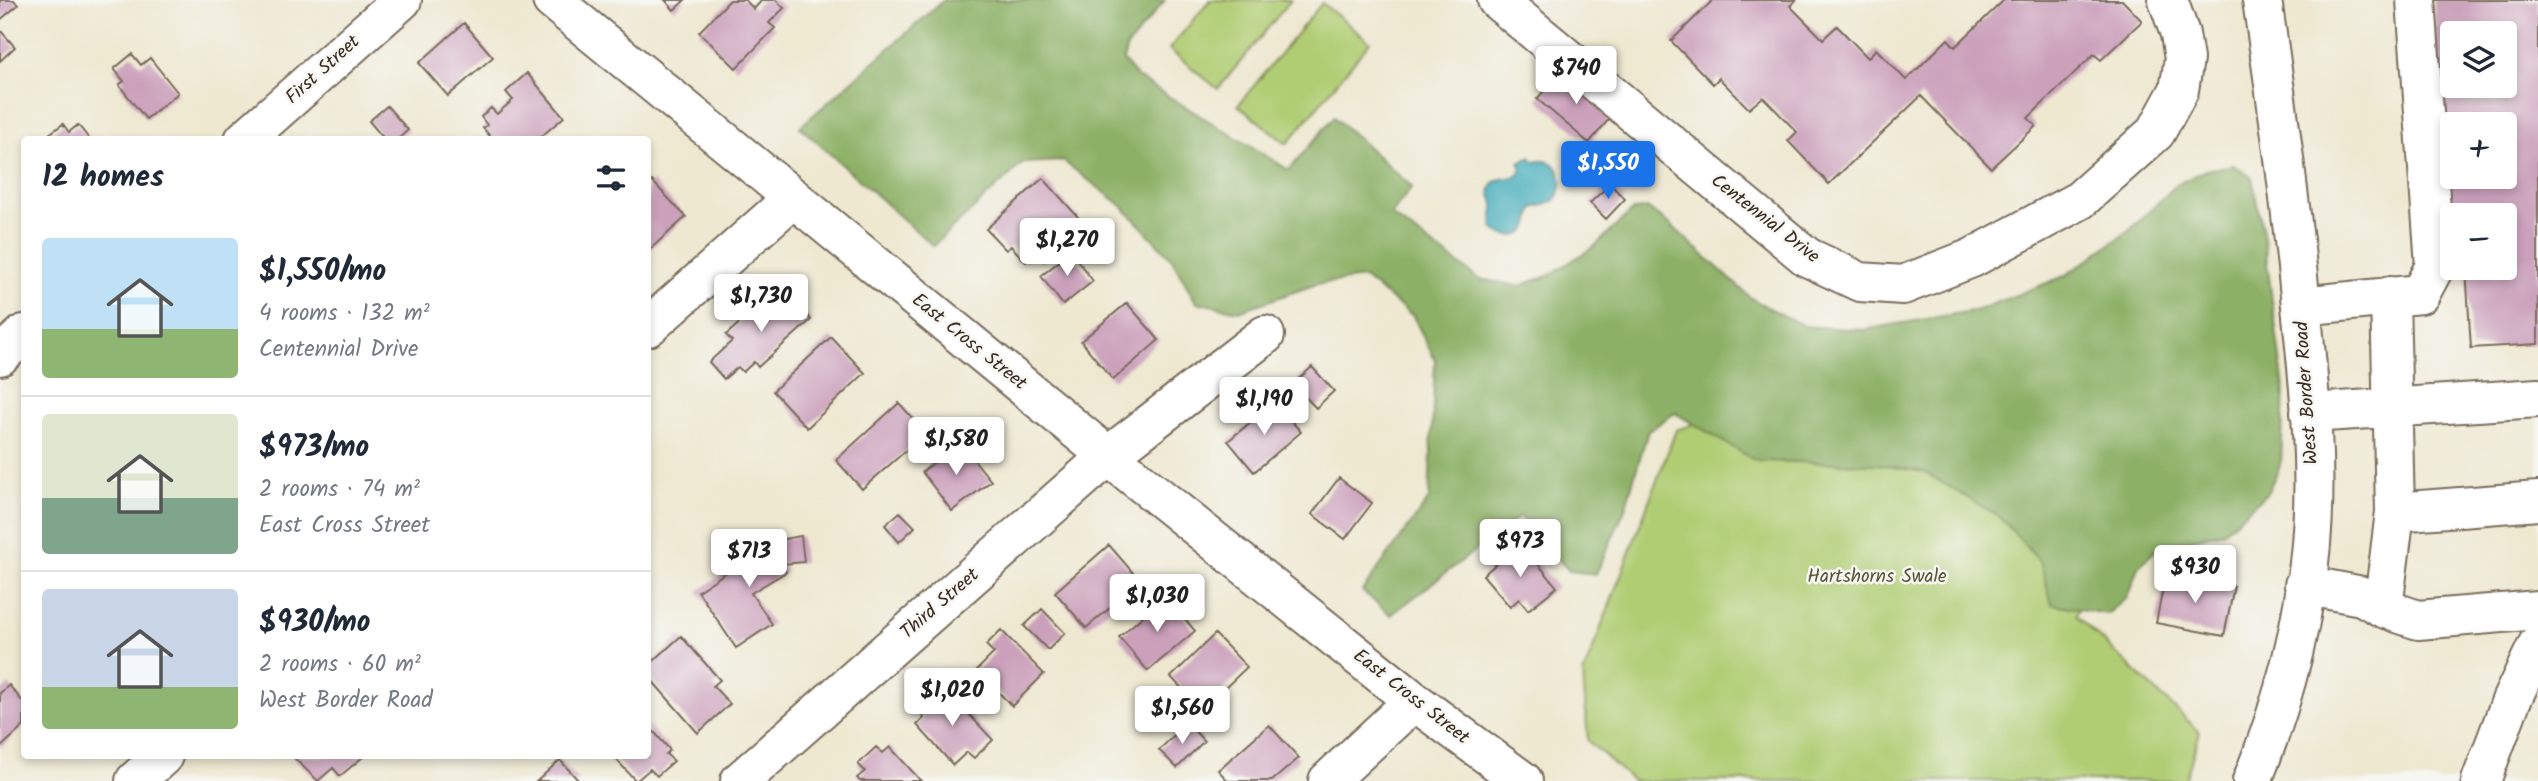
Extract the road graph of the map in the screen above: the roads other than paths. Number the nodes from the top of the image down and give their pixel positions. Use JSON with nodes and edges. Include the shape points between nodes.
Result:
{"nodes":[{"id":1,"x":402,"y":0,"type":"edge"},
{"id":2,"x":552,"y":0,"type":"edge"},
{"id":3,"x":1497,"y":0,"type":"edge"},
{"id":4,"x":2168,"y":0,"type":"edge"},
{"id":5,"x":2262,"y":0,"type":"edge"},
{"id":6,"x":2416,"y":0,"type":"edge"},
{"id":7,"x":249,"y":136,"type":"edge"},
{"id":8,"x":793,"y":198,"type":"junction"},
{"id":9,"x":2390,"y":296,"type":"junction"},
{"id":10,"x":2301,"y":306,"type":"junction"},
{"id":11,"x":651,"y":324,"type":"edge"},
{"id":12,"x":1265,"y":335,"type":"dead end"},
{"id":13,"x":21,"y":337,"type":"edge"},
{"id":14,"x":0,"y":356,"type":"edge"},
{"id":15,"x":2538,"y":398,"type":"edge"},
{"id":16,"x":2393,"y":407,"type":"junction"},
{"id":17,"x":2310,"y":413,"type":"junction"},
{"id":18,"x":1108,"y":456,"type":"junction"},
{"id":19,"x":2538,"y":501,"type":"edge"},
{"id":20,"x":2395,"y":512,"type":"junction"},
{"id":21,"x":2304,"y":585,"type":"junction"},
{"id":22,"x":2383,"y":608,"type":"junction"},
{"id":23,"x":2538,"y":610,"type":"edge"},
{"id":24,"x":2538,"y":644,"type":"edge"},
{"id":25,"x":1414,"y":701,"type":"junction"},
{"id":26,"x":160,"y":759,"type":"edge"},
{"id":27,"x":135,"y":781,"type":"edge"},
{"id":28,"x":740,"y":781,"type":"edge"},
{"id":29,"x":1328,"y":781,"type":"edge"},
{"id":30,"x":1523,"y":781,"type":"edge"},
{"id":31,"x":2252,"y":781,"type":"edge"},
{"id":32,"x":2481,"y":781,"type":"edge"}],
"edges":[{"from":1,"to":7,"type":"street","name":"First Street"},
{"from":2,"to":8,"type":"street","name":"East Cross Street"},
{"from":3,"to":4,"type":"street","name":"Centennial Drive","via":[[1807,257],[1860,282],[1903,285],[1972,258],[2080,200],[2156,132],[2179,90],[2184,59]]},
{"from":5,"to":10,"type":"street","name":"West Border Road"},
{"from":6,"to":9,"type":"street","via":[[2435,266],[2420,294]]},
{"from":8,"to":11,"type":"street"},
{"from":8,"to":18,"type":"street","name":"East Cross Street"},
{"from":9,"to":10,"type":"street"},
{"from":9,"to":16,"type":"street"},
{"from":10,"to":17,"type":"street","name":"West Border Road"},
{"from":12,"to":18,"type":"street","name":"Third Street"},
{"from":13,"to":14,"type":"street"},
{"from":15,"to":16,"type":"street"},
{"from":16,"to":17,"type":"street"},
{"from":16,"to":20,"type":"street"},
{"from":17,"to":21,"type":"street","name":"West Border Road","via":[[2311,544]]},
{"from":18,"to":25,"type":"street","name":"East Cross Street"},
{"from":18,"to":28,"type":"street","name":"Third Street"},
{"from":19,"to":20,"type":"street"},
{"from":20,"to":22,"type":"street"},
{"from":21,"to":22,"type":"street","via":[[2361,596]]},
{"from":21,"to":31,"type":"street","name":"West Border Road","via":[[2295,644]]},
{"from":22,"to":23,"type":"street","via":[[2418,620]]},
{"from":24,"to":32,"type":"street"},
{"from":25,"to":29,"type":"street"},
{"from":25,"to":30,"type":"street","name":"East Cross Street"},
{"from":26,"to":27,"type":"street"}]}
